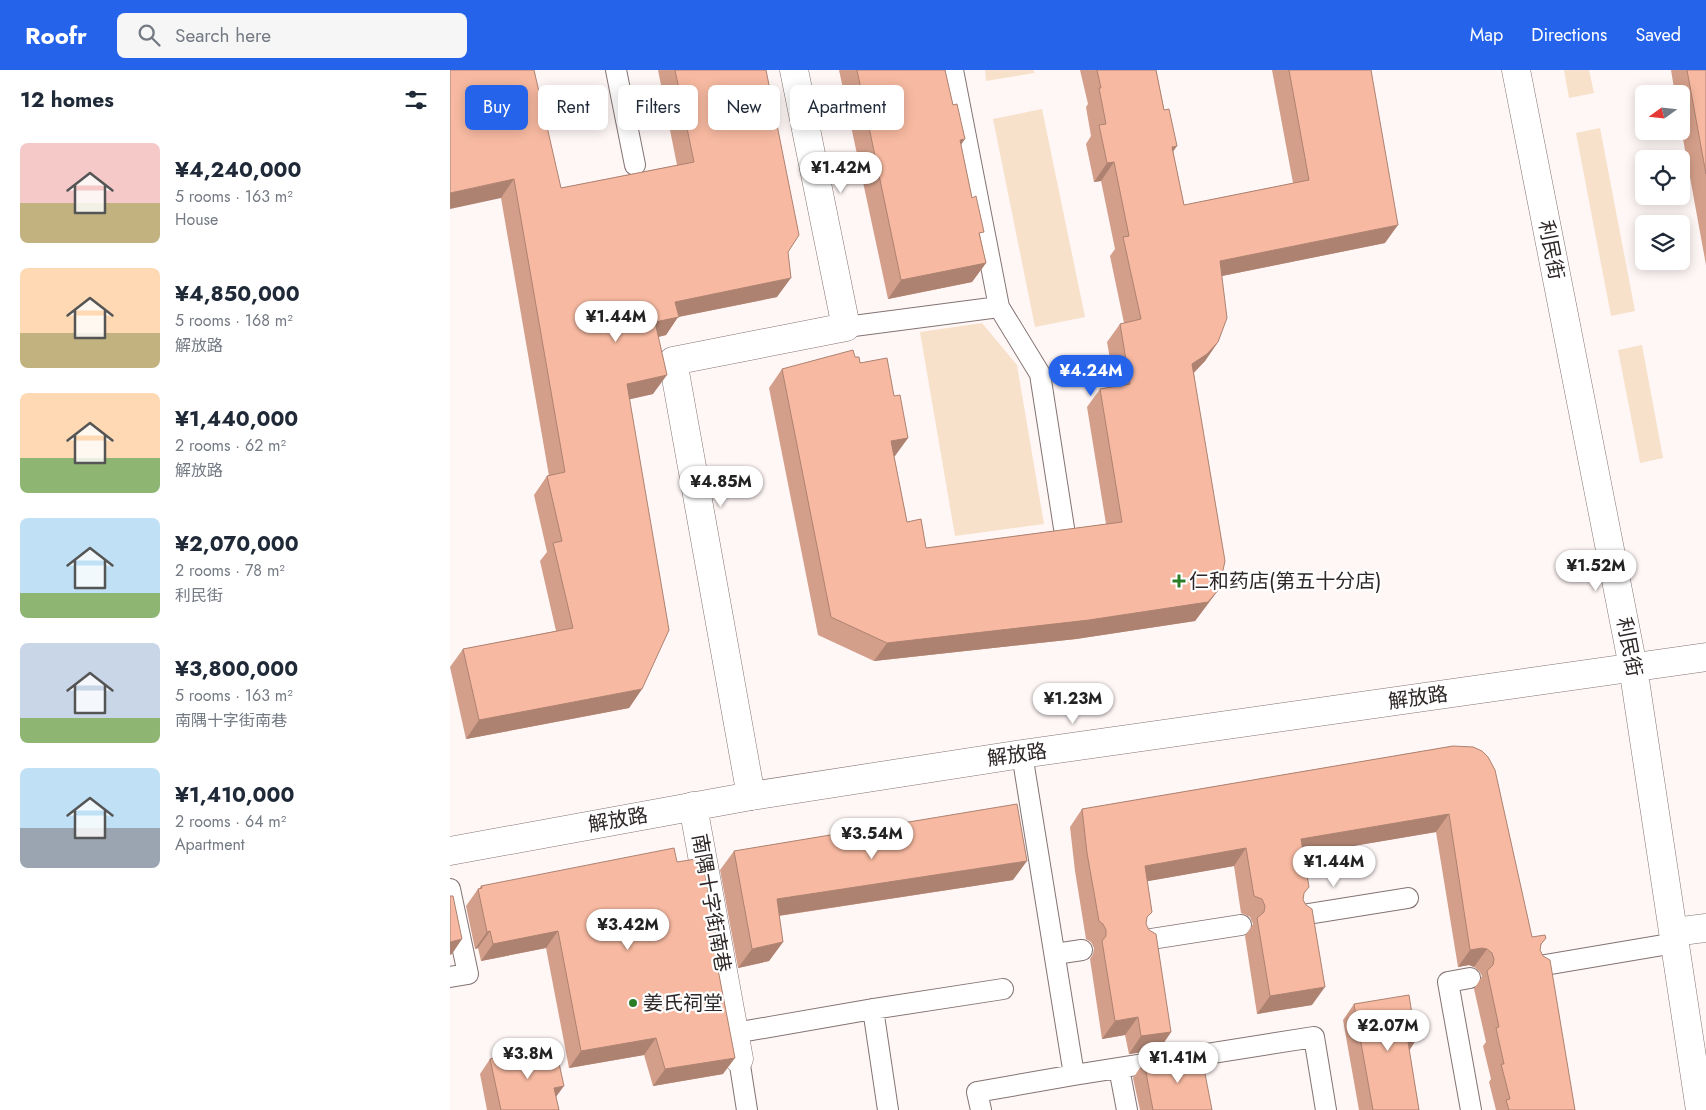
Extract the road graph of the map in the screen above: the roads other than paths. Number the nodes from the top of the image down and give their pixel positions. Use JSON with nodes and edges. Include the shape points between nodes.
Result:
{"nodes":[{"id":1,"x":616,"y":70,"type":"edge"},
{"id":2,"x":794,"y":70,"type":"edge"},
{"id":3,"x":953,"y":70,"type":"edge"},
{"id":4,"x":1516,"y":70,"type":"edge"},
{"id":5,"x":635,"y":166,"type":"dead end"},
{"id":6,"x":999,"y":307,"type":"junction"},
{"id":7,"x":846,"y":327,"type":"junction"},
{"id":8,"x":1064,"y":528,"type":"edge"},
{"id":9,"x":1706,"y":656,"type":"edge"},
{"id":10,"x":1633,"y":667,"type":"junction"},
{"id":11,"x":1022,"y":754,"type":"junction"},
{"id":12,"x":751,"y":796,"type":"junction"},
{"id":13,"x":693,"y":806,"type":"junction"},
{"id":14,"x":450,"y":850,"type":"edge"},
{"id":15,"x":450,"y":889,"type":"edge"},
{"id":16,"x":1408,"y":898,"type":"dead end"},
{"id":17,"x":1302,"y":916,"type":"edge"},
{"id":18,"x":1241,"y":925,"type":"dead end"},
{"id":19,"x":1706,"y":928,"type":"edge"},
{"id":20,"x":1675,"y":938,"type":"junction"},
{"id":21,"x":1145,"y":940,"type":"edge"},
{"id":22,"x":1082,"y":950,"type":"dead end"},
{"id":23,"x":1055,"y":954,"type":"junction"},
{"id":24,"x":1539,"y":966,"type":"edge"},
{"id":25,"x":450,"y":978,"type":"edge"},
{"id":26,"x":1470,"y":978,"type":"edge"},
{"id":27,"x":1003,"y":989,"type":"dead end"},
{"id":28,"x":873,"y":1009,"type":"junction"},
{"id":29,"x":737,"y":1046,"type":"junction"},
{"id":30,"x":1119,"y":1068,"type":"junction"},
{"id":31,"x":1074,"y":1075,"type":"junction"},
{"id":32,"x":748,"y":1110,"type":"edge"},
{"id":33,"x":888,"y":1110,"type":"edge"},
{"id":34,"x":981,"y":1110,"type":"edge"},
{"id":35,"x":1127,"y":1110,"type":"edge"},
{"id":36,"x":1326,"y":1110,"type":"edge"},
{"id":37,"x":1470,"y":1110,"type":"edge"},
{"id":38,"x":1700,"y":1110,"type":"edge"}],
"edges":[{"from":1,"to":5,"type":"lane"},
{"from":2,"to":7,"type":"street"},
{"from":3,"to":6,"type":"lane"},
{"from":4,"to":10,"type":"street","name":"利民街"},
{"from":6,"to":7,"type":"lane"},
{"from":6,"to":8,"type":"lane","via":[[1040,374]]},
{"from":7,"to":12,"type":"street","via":[[673,360]]},
{"from":9,"to":10,"type":"street","name":"解放路"},
{"from":10,"to":11,"type":"street","name":"解放路"},
{"from":10,"to":20,"type":"street","name":"利民街"},
{"from":11,"to":12,"type":"street","name":"解放路"},
{"from":11,"to":23,"type":"lane"},
{"from":12,"to":13,"type":"street","name":"解放路"},
{"from":13,"to":14,"type":"street","name":"解放路"},
{"from":13,"to":29,"type":"street","name":"南隅十字街南巷"},
{"from":15,"to":25,"type":"lane","via":[[468,974]]},
{"from":16,"to":17,"type":"lane"},
{"from":18,"to":21,"type":"lane"},
{"from":19,"to":20,"type":"street"},
{"from":20,"to":24,"type":"lane"},
{"from":20,"to":38,"type":"street","name":"利民街"},
{"from":22,"to":23,"type":"lane"},
{"from":23,"to":31,"type":"lane"},
{"from":26,"to":37,"type":"lane","via":[[1448,982]]},
{"from":27,"to":28,"type":"lane"},
{"from":28,"to":29,"type":"lane"},
{"from":28,"to":33,"type":"lane"},
{"from":29,"to":32,"type":"lane"},
{"from":30,"to":31,"type":"lane"},
{"from":30,"to":35,"type":"lane"},
{"from":30,"to":36,"type":"lane","via":[[1314,1037]]},
{"from":31,"to":34,"type":"lane","via":[[977,1092]]}]}
